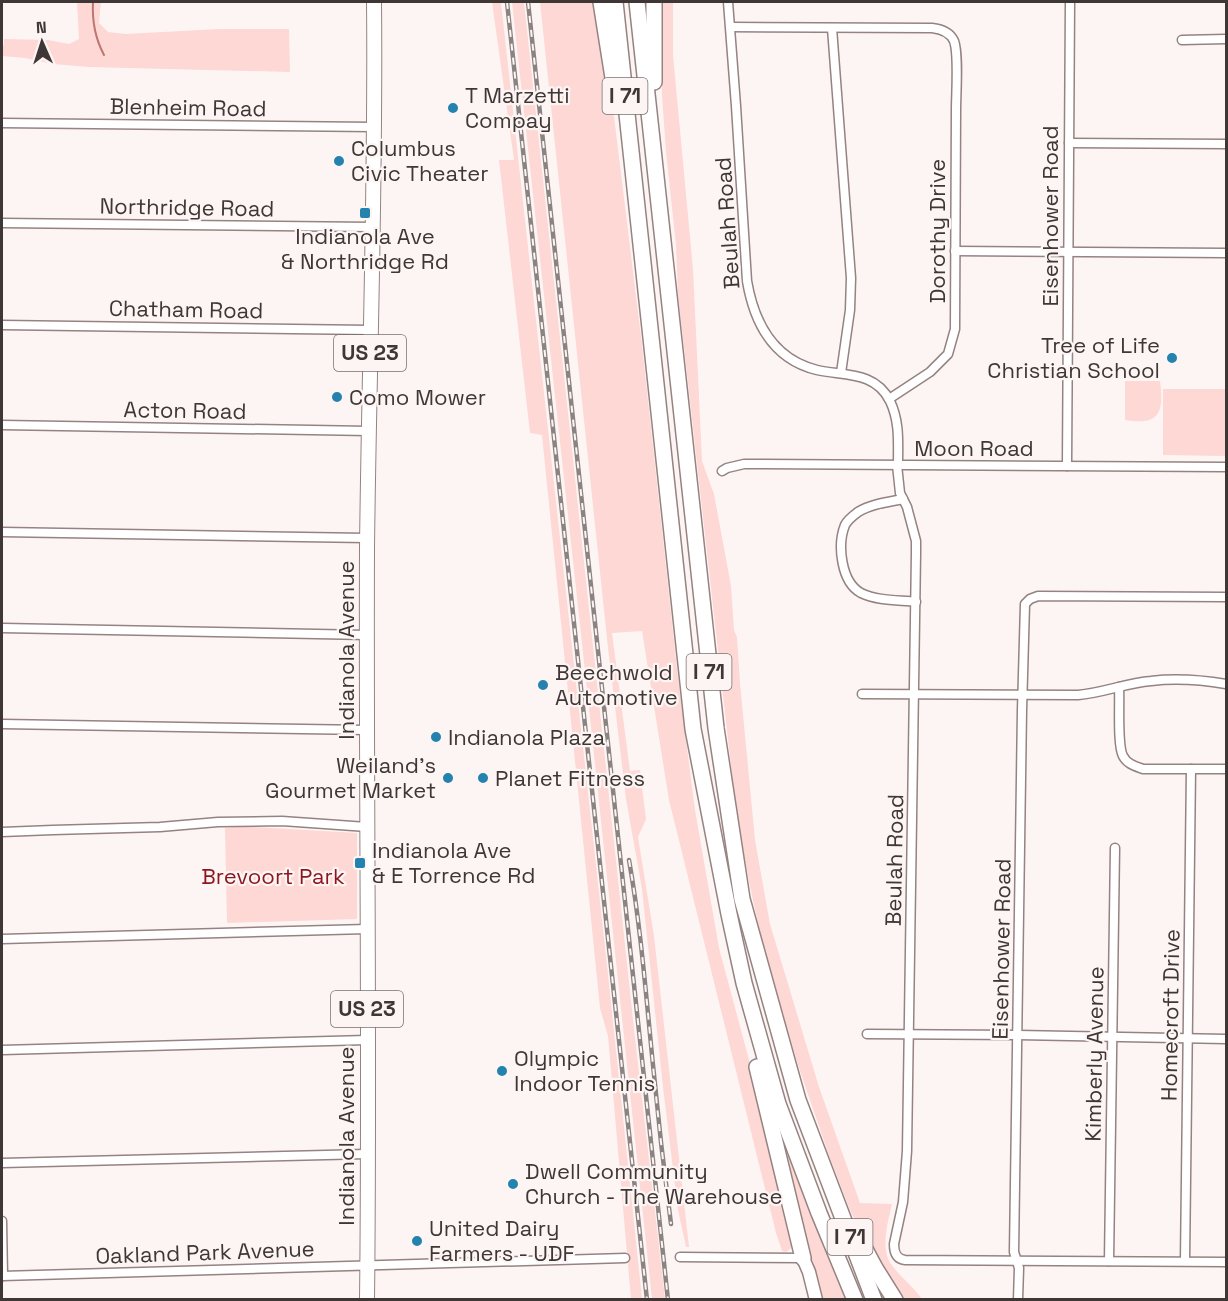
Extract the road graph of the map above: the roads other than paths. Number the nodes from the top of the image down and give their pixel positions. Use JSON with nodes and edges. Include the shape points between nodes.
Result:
{"nodes":[{"id":1,"x":374,"y":2,"type":"edge"},
{"id":2,"x":601,"y":2,"type":"edge"},
{"id":3,"x":615,"y":2,"type":"edge"},
{"id":4,"x":637,"y":2,"type":"edge"},
{"id":5,"x":654,"y":2,"type":"edge"},
{"id":6,"x":728,"y":2,"type":"edge"},
{"id":7,"x":1070,"y":2,"type":"edge"},
{"id":8,"x":731,"y":27,"type":"junction"},
{"id":9,"x":832,"y":28,"type":"junction"},
{"id":10,"x":1227,"y":39,"type":"edge"},
{"id":11,"x":1182,"y":40,"type":"dead end"},
{"id":12,"x":2,"y":123,"type":"edge"},
{"id":13,"x":374,"y":127,"type":"junction"},
{"id":14,"x":1069,"y":143,"type":"junction"},
{"id":15,"x":1227,"y":144,"type":"edge"},
{"id":16,"x":653,"y":157,"type":"junction"},
{"id":17,"x":635,"y":191,"type":"junction"},
{"id":18,"x":2,"y":223,"type":"edge"},
{"id":19,"x":372,"y":227,"type":"junction"},
{"id":20,"x":955,"y":251,"type":"junction"},
{"id":21,"x":1068,"y":252,"type":"junction"},
{"id":22,"x":1227,"y":253,"type":"edge"},
{"id":23,"x":2,"y":325,"type":"edge"},
{"id":24,"x":370,"y":330,"type":"junction"},
{"id":25,"x":841,"y":373,"type":"junction"},
{"id":26,"x":889,"y":399,"type":"junction"},
{"id":27,"x":2,"y":425,"type":"edge"},
{"id":28,"x":369,"y":431,"type":"junction"},
{"id":29,"x":898,"y":465,"type":"junction"},
{"id":30,"x":1067,"y":466,"type":"junction"},
{"id":31,"x":1227,"y":467,"type":"edge"},
{"id":32,"x":722,"y":471,"type":"dead end"},
{"id":33,"x":903,"y":499,"type":"junction"},
{"id":34,"x":2,"y":532,"type":"edge"},
{"id":35,"x":368,"y":538,"type":"junction"},
{"id":36,"x":1227,"y":597,"type":"edge"},
{"id":37,"x":916,"y":602,"type":"junction"},
{"id":38,"x":2,"y":628,"type":"edge"},
{"id":39,"x":367,"y":635,"type":"junction"},
{"id":40,"x":1227,"y":684,"type":"edge"},
{"id":41,"x":1119,"y":687,"type":"junction"},
{"id":42,"x":862,"y":694,"type":"dead end"},
{"id":43,"x":915,"y":694,"type":"junction"},
{"id":44,"x":1023,"y":695,"type":"junction"},
{"id":45,"x":2,"y":724,"type":"edge"},
{"id":46,"x":367,"y":730,"type":"junction"},
{"id":47,"x":1191,"y":769,"type":"junction"},
{"id":48,"x":1227,"y":769,"type":"edge"},
{"id":49,"x":367,"y":827,"type":"junction"},
{"id":50,"x":2,"y":832,"type":"edge"},
{"id":51,"x":1115,"y":848,"type":"dead end"},
{"id":52,"x":729,"y":914,"type":"junction"},
{"id":53,"x":367,"y":929,"type":"junction"},
{"id":54,"x":2,"y":939,"type":"edge"},
{"id":55,"x":867,"y":1034,"type":"dead end"},
{"id":56,"x":909,"y":1035,"type":"junction"},
{"id":57,"x":1018,"y":1035,"type":"junction"},
{"id":58,"x":1113,"y":1036,"type":"junction"},
{"id":59,"x":1188,"y":1039,"type":"junction"},
{"id":60,"x":1227,"y":1039,"type":"edge"},
{"id":61,"x":367,"y":1040,"type":"junction"},
{"id":62,"x":2,"y":1050,"type":"edge"},
{"id":63,"x":367,"y":1154,"type":"junction"},
{"id":64,"x":2,"y":1163,"type":"edge"},
{"id":65,"x":826,"y":1174,"type":"junction"},
{"id":66,"x":2,"y":1221,"type":"edge"},
{"id":67,"x":680,"y":1257,"type":"dead end"},
{"id":68,"x":626,"y":1258,"type":"dead end"},
{"id":69,"x":803,"y":1258,"type":"junction"},
{"id":70,"x":1016,"y":1260,"type":"junction"},
{"id":71,"x":1109,"y":1261,"type":"junction"},
{"id":72,"x":1185,"y":1261,"type":"junction"},
{"id":73,"x":1227,"y":1262,"type":"edge"},
{"id":74,"x":367,"y":1265,"type":"junction"},
{"id":75,"x":2,"y":1276,"type":"edge"},
{"id":76,"x":367,"y":1299,"type":"edge"},
{"id":77,"x":816,"y":1299,"type":"edge"},
{"id":78,"x":855,"y":1299,"type":"edge"},
{"id":79,"x":874,"y":1299,"type":"edge"},
{"id":80,"x":896,"y":1299,"type":"edge"},
{"id":81,"x":1018,"y":1299,"type":"edge"}],
"edges":[{"from":1,"to":13,"type":"main road","name":"Indianola Avenue","number":"US 23"},
{"from":2,"to":17,"type":"highway"},
{"from":3,"to":17,"type":"highway","number":"I 71"},
{"from":4,"to":16,"type":"highway","number":"I 71"},
{"from":5,"to":16,"type":"highway"},
{"from":6,"to":8,"type":"street","name":"Beulah Road"},
{"from":7,"to":14,"type":"street","name":"Eisenhower Road"},
{"from":8,"to":9,"type":"street"},
{"from":8,"to":25,"type":"street","name":"Beulah Road","via":[[747,280],[753,308],[770,341],[781,351],[804,366]]},
{"from":9,"to":20,"type":"street","name":"Dorothy Drive","via":[[932,28],[953,39]]},
{"from":9,"to":25,"type":"street","via":[[851,278]]},
{"from":10,"to":11,"type":"street"},
{"from":12,"to":13,"type":"street","name":"Blenheim Road"},
{"from":13,"to":19,"type":"main road","name":"Indianola Avenue","number":"US 23"},
{"from":14,"to":15,"type":"street"},
{"from":14,"to":21,"type":"street","name":"Eisenhower Road"},
{"from":16,"to":65,"type":"highway","number":"I 71","via":[[716,728],[742,899],[798,1100]]},
{"from":17,"to":52,"type":"highway","number":"I 71","via":[[693,729]]},
{"from":18,"to":19,"type":"street","name":"Northridge Road"},
{"from":19,"to":24,"type":"main road","name":"Indianola Avenue","number":"US 23"},
{"from":20,"to":21,"type":"street"},
{"from":20,"to":26,"type":"street","name":"Dorothy Drive","via":[[955,329],[948,354],[930,372]]},
{"from":21,"to":22,"type":"street"},
{"from":21,"to":30,"type":"street","name":"Eisenhower Road"},
{"from":23,"to":24,"type":"street","name":"Chatham Road"},
{"from":24,"to":28,"type":"main road","name":"Indianola Avenue","number":"US 23"},
{"from":25,"to":26,"type":"street","name":"Beulah Road","via":[[868,380]]},
{"from":26,"to":29,"type":"street","name":"Beulah Road","via":[[898,428]]},
{"from":27,"to":28,"type":"street","name":"Acton Road"},
{"from":28,"to":35,"type":"main road","name":"Indianola Avenue","number":"US 23"},
{"from":29,"to":30,"type":"street","name":"Moon Road"},
{"from":29,"to":32,"type":"street","name":"Moon Road","via":[[744,464]]},
{"from":29,"to":33,"type":"street","name":"Beulah Road"},
{"from":30,"to":31,"type":"street","name":"Moon Road"},
{"from":33,"to":37,"type":"street","name":"Beulah Road","via":[[916,541]]},
{"from":33,"to":37,"type":"street","via":[[857,512],[846,524],[841,546],[844,569],[858,591],[871,597]]},
{"from":34,"to":35,"type":"street"},
{"from":35,"to":39,"type":"main road","name":"Indianola Avenue","number":"US 23"},
{"from":36,"to":44,"type":"street","name":"Eisenhower Road","via":[[1034,597],[1025,604],[1024,611]]},
{"from":37,"to":43,"type":"street","name":"Beulah Road"},
{"from":38,"to":39,"type":"street"},
{"from":39,"to":46,"type":"main road","name":"Indianola Avenue","number":"US 23"},
{"from":40,"to":41,"type":"street","via":[[1178,680]]},
{"from":41,"to":44,"type":"street","via":[[1094,694]]},
{"from":41,"to":47,"type":"street","via":[[1123,757],[1143,769]]},
{"from":42,"to":43,"type":"street"},
{"from":43,"to":44,"type":"street"},
{"from":43,"to":56,"type":"street","name":"Beulah Road"},
{"from":44,"to":57,"type":"street","name":"Eisenhower Road"},
{"from":45,"to":46,"type":"street"},
{"from":46,"to":49,"type":"main road","name":"Indianola Avenue","number":"US 23"},
{"from":47,"to":48,"type":"street"},
{"from":47,"to":59,"type":"street","name":"Homecroft Drive"},
{"from":49,"to":50,"type":"street","via":[[282,821]]},
{"from":49,"to":53,"type":"main road","name":"Indianola Avenue","number":"US 23"},
{"from":51,"to":58,"type":"street","name":"Kimberly Avenue"},
{"from":52,"to":69,"type":"highway","via":[[729,945]]},
{"from":52,"to":78,"type":"highway","number":"I 71","via":[[778,1104]]},
{"from":53,"to":54,"type":"street"},
{"from":53,"to":61,"type":"main road","name":"Indianola Avenue","number":"US 23"},
{"from":55,"to":56,"type":"street"},
{"from":56,"to":57,"type":"street"},
{"from":56,"to":70,"type":"street","name":"Beulah Road","via":[[908,1151],[894,1244],[897,1257]]},
{"from":57,"to":58,"type":"street"},
{"from":57,"to":70,"type":"street","name":"Eisenhower Road"},
{"from":58,"to":59,"type":"street"},
{"from":58,"to":71,"type":"street","name":"Kimberly Avenue"},
{"from":59,"to":60,"type":"street"},
{"from":59,"to":72,"type":"street","name":"Homecroft Drive"},
{"from":61,"to":62,"type":"street"},
{"from":61,"to":63,"type":"main road","name":"Indianola Avenue","number":"US 23"},
{"from":63,"to":64,"type":"street"},
{"from":63,"to":74,"type":"main road","name":"Indianola Avenue","number":"US 23"},
{"from":65,"to":79,"type":"highway","number":"I 71"},
{"from":65,"to":80,"type":"highway","via":[[875,1268]]},
{"from":66,"to":75,"type":"street"},
{"from":67,"to":69,"type":"street"},
{"from":68,"to":74,"type":"street","name":"Oakland Park Avenue"},
{"from":69,"to":77,"type":"street"},
{"from":70,"to":71,"type":"street"},
{"from":70,"to":81,"type":"street","name":"Eisenhower Road"},
{"from":71,"to":72,"type":"street"},
{"from":72,"to":73,"type":"street"},
{"from":74,"to":75,"type":"street","name":"Oakland Park Avenue"},
{"from":74,"to":76,"type":"main road","name":"Indianola Avenue","number":"US 23"}]}
